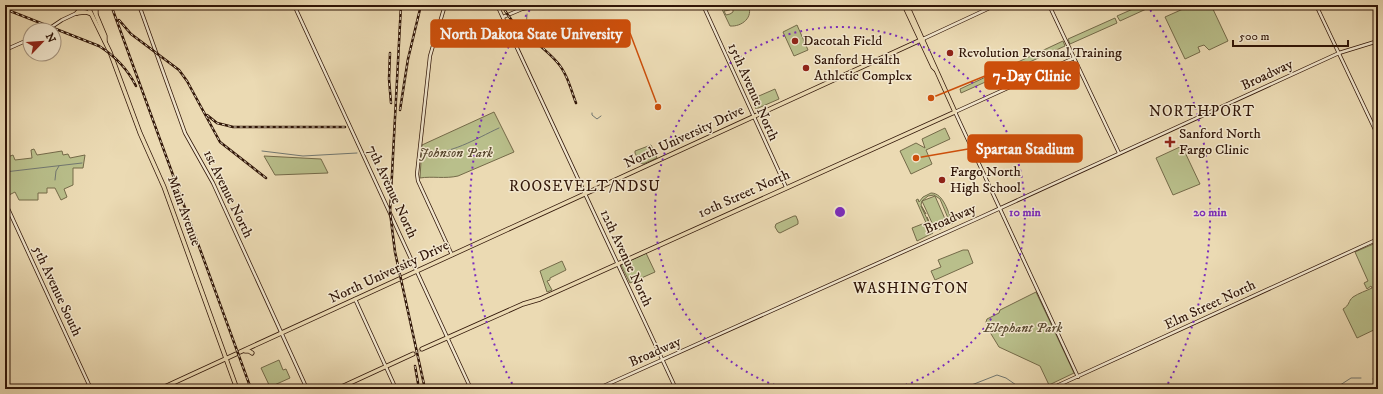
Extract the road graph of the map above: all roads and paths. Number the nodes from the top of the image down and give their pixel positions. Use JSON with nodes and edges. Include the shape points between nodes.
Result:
{"nodes":[{"id":1,"x":98,"y":5,"type":"edge"},
{"id":2,"x":139,"y":5,"type":"edge"},
{"id":3,"x":294,"y":5,"type":"edge"},
{"id":4,"x":445,"y":5,"type":"edge"},
{"id":5,"x":497,"y":5,"type":"edge"},
{"id":6,"x":541,"y":5,"type":"edge"},
{"id":7,"x":703,"y":5,"type":"edge"},
{"id":8,"x":904,"y":5,"type":"edge"},
{"id":9,"x":907,"y":5,"type":"edge"},
{"id":10,"x":996,"y":5,"type":"edge"},
{"id":11,"x":1049,"y":5,"type":"edge"},
{"id":12,"x":1316,"y":5,"type":"edge"},
{"id":13,"x":90,"y":6,"type":"edge"},
{"id":14,"x":77,"y":13,"type":"junction"},
{"id":15,"x":92,"y":16,"type":"junction"},
{"id":16,"x":96,"y":16,"type":"junction"},
{"id":17,"x":503,"y":17,"type":"junction"},
{"id":18,"x":59,"y":22,"type":"edge"},
{"id":19,"x":921,"y":40,"type":"junction"},
{"id":20,"x":1378,"y":41,"type":"edge"},
{"id":21,"x":106,"y":42,"type":"junction"},
{"id":22,"x":22,"y":43,"type":"edge"},
{"id":23,"x":5,"y":50,"type":"edge"},
{"id":24,"x":1338,"y":52,"type":"junction"},
{"id":25,"x":1074,"y":58,"type":"junction"},
{"id":26,"x":955,"y":112,"type":"junction"},
{"id":27,"x":753,"y":117,"type":"junction"},
{"id":28,"x":1378,"y":136,"type":"edge"},
{"id":29,"x":1119,"y":154,"type":"junction"},
{"id":30,"x":786,"y":187,"type":"junction"},
{"id":31,"x":585,"y":194,"type":"junction"},
{"id":32,"x":5,"y":202,"type":"edge"},
{"id":33,"x":1001,"y":208,"type":"junction"},
{"id":34,"x":1378,"y":239,"type":"edge"},
{"id":35,"x":452,"y":255,"type":"junction"},
{"id":36,"x":617,"y":263,"type":"junction"},
{"id":37,"x":417,"y":271,"type":"junction"},
{"id":38,"x":355,"y":299,"type":"junction"},
{"id":39,"x":281,"y":333,"type":"junction"},
{"id":40,"x":448,"y":338,"type":"junction"},
{"id":41,"x":422,"y":349,"type":"tunnel mouth"},
{"id":42,"x":252,"y":353,"type":"dead end"},
{"id":43,"x":238,"y":354,"type":"junction"},
{"id":44,"x":413,"y":354,"type":"tunnel mouth"},
{"id":45,"x":226,"y":359,"type":"junction"},
{"id":46,"x":662,"y":360,"type":"junction"},
{"id":47,"x":386,"y":367,"type":"junction"},
{"id":48,"x":1078,"y":377,"type":"junction"},
{"id":49,"x":91,"y":389,"type":"edge"},
{"id":50,"x":160,"y":389,"type":"edge"},
{"id":51,"x":237,"y":389,"type":"edge"},
{"id":52,"x":307,"y":389,"type":"edge"},
{"id":53,"x":337,"y":389,"type":"edge"},
{"id":54,"x":396,"y":389,"type":"edge"},
{"id":55,"x":471,"y":389,"type":"edge"},
{"id":56,"x":597,"y":389,"type":"edge"},
{"id":57,"x":676,"y":389,"type":"edge"},
{"id":58,"x":1050,"y":389,"type":"edge"}],
"edges":[{"from":1,"to":16,"type":"main road"},
{"from":2,"to":39,"type":"street","name":"1st Avenue North","via":[[185,133],[213,183]]},
{"from":3,"to":37,"type":"street","name":"7th Avenue North"},
{"from":4,"to":35,"type":"street","via":[[430,56],[417,174],[418,182]]},
{"from":5,"to":17,"type":"street","name":"12th Avenue North"},
{"from":6,"to":17,"type":"street"},
{"from":7,"to":27,"type":"street","name":"15th Avenue North"},
{"from":8,"to":19,"type":"main road"},
{"from":9,"to":19,"type":"main road"},
{"from":10,"to":19,"type":"street","name":"North University Drive"},
{"from":11,"to":25,"type":"street"},
{"from":12,"to":24,"type":"street"},
{"from":13,"to":14,"type":"main road"},
{"from":13,"to":15,"type":"main road","name":"Main Avenue"},
{"from":13,"to":16,"type":"main road","name":"Main Avenue"},
{"from":14,"to":15,"type":"main road","via":[[88,12]]},
{"from":14,"to":18,"type":"street"},
{"from":15,"to":21,"type":"main road","name":"Main Avenue"},
{"from":16,"to":21,"type":"main road","name":"Main Avenue"},
{"from":17,"to":31,"type":"street","name":"12th Avenue North"},
{"from":19,"to":26,"type":"main road"},
{"from":19,"to":27,"type":"main road","name":"North University Drive"},
{"from":20,"to":24,"type":"street","name":"Broadway"},
{"from":21,"to":45,"type":"main road","name":"Main Avenue","via":[[140,133],[170,202]]},
{"from":22,"to":23,"type":"street"},
{"from":24,"to":28,"type":"street"},
{"from":24,"to":29,"type":"street","name":"Broadway"},
{"from":25,"to":26,"type":"street","name":"10th Street North"},
{"from":25,"to":29,"type":"street"},
{"from":26,"to":30,"type":"main road","name":"10th Street North"},
{"from":26,"to":33,"type":"street"},
{"from":27,"to":30,"type":"street","name":"15th Avenue North"},
{"from":27,"to":31,"type":"main road","name":"North University Drive"},
{"from":29,"to":33,"type":"street","name":"Broadway"},
{"from":30,"to":36,"type":"main road","name":"10th Street North"},
{"from":31,"to":35,"type":"main road","name":"North University Drive"},
{"from":31,"to":36,"type":"street","name":"12th Avenue North"},
{"from":32,"to":49,"type":"street","name":"5th Avenue South"},
{"from":33,"to":46,"type":"street","name":"Broadway"},
{"from":33,"to":48,"type":"street"},
{"from":34,"to":48,"type":"street","name":"Elm Street North"},
{"from":35,"to":37,"type":"main road","name":"North University Drive"},
{"from":36,"to":40,"type":"main road","name":"10th Street North"},
{"from":36,"to":46,"type":"street","name":"12th Avenue North"},
{"from":37,"to":38,"type":"main road","name":"North University Drive"},
{"from":37,"to":40,"type":"street","name":"7th Avenue North"},
{"from":38,"to":39,"type":"main road","name":"North University Drive"},
{"from":38,"to":47,"type":"street"},
{"from":39,"to":43,"type":"main road","name":"North University Drive"},
{"from":39,"to":52,"type":"street","name":"1st Avenue North"},
{"from":40,"to":41,"type":"main road","name":"10th Street North"},
{"from":40,"to":55,"type":"street","name":"7th Avenue North"},
{"from":42,"to":43,"type":"main road","via":[[247,351]]},
{"from":43,"to":45,"type":"main road","name":"North University Drive"},
{"from":44,"to":47,"type":"main road"},
{"from":45,"to":50,"type":"main road","name":"North University Drive"},
{"from":45,"to":51,"type":"main road","name":"Main Avenue"},
{"from":46,"to":56,"type":"street","name":"Broadway"},
{"from":46,"to":57,"type":"street","name":"12th Avenue North"},
{"from":47,"to":53,"type":"main road"},
{"from":47,"to":54,"type":"street"},
{"from":48,"to":58,"type":"street","name":"Elm Street North"}]}
